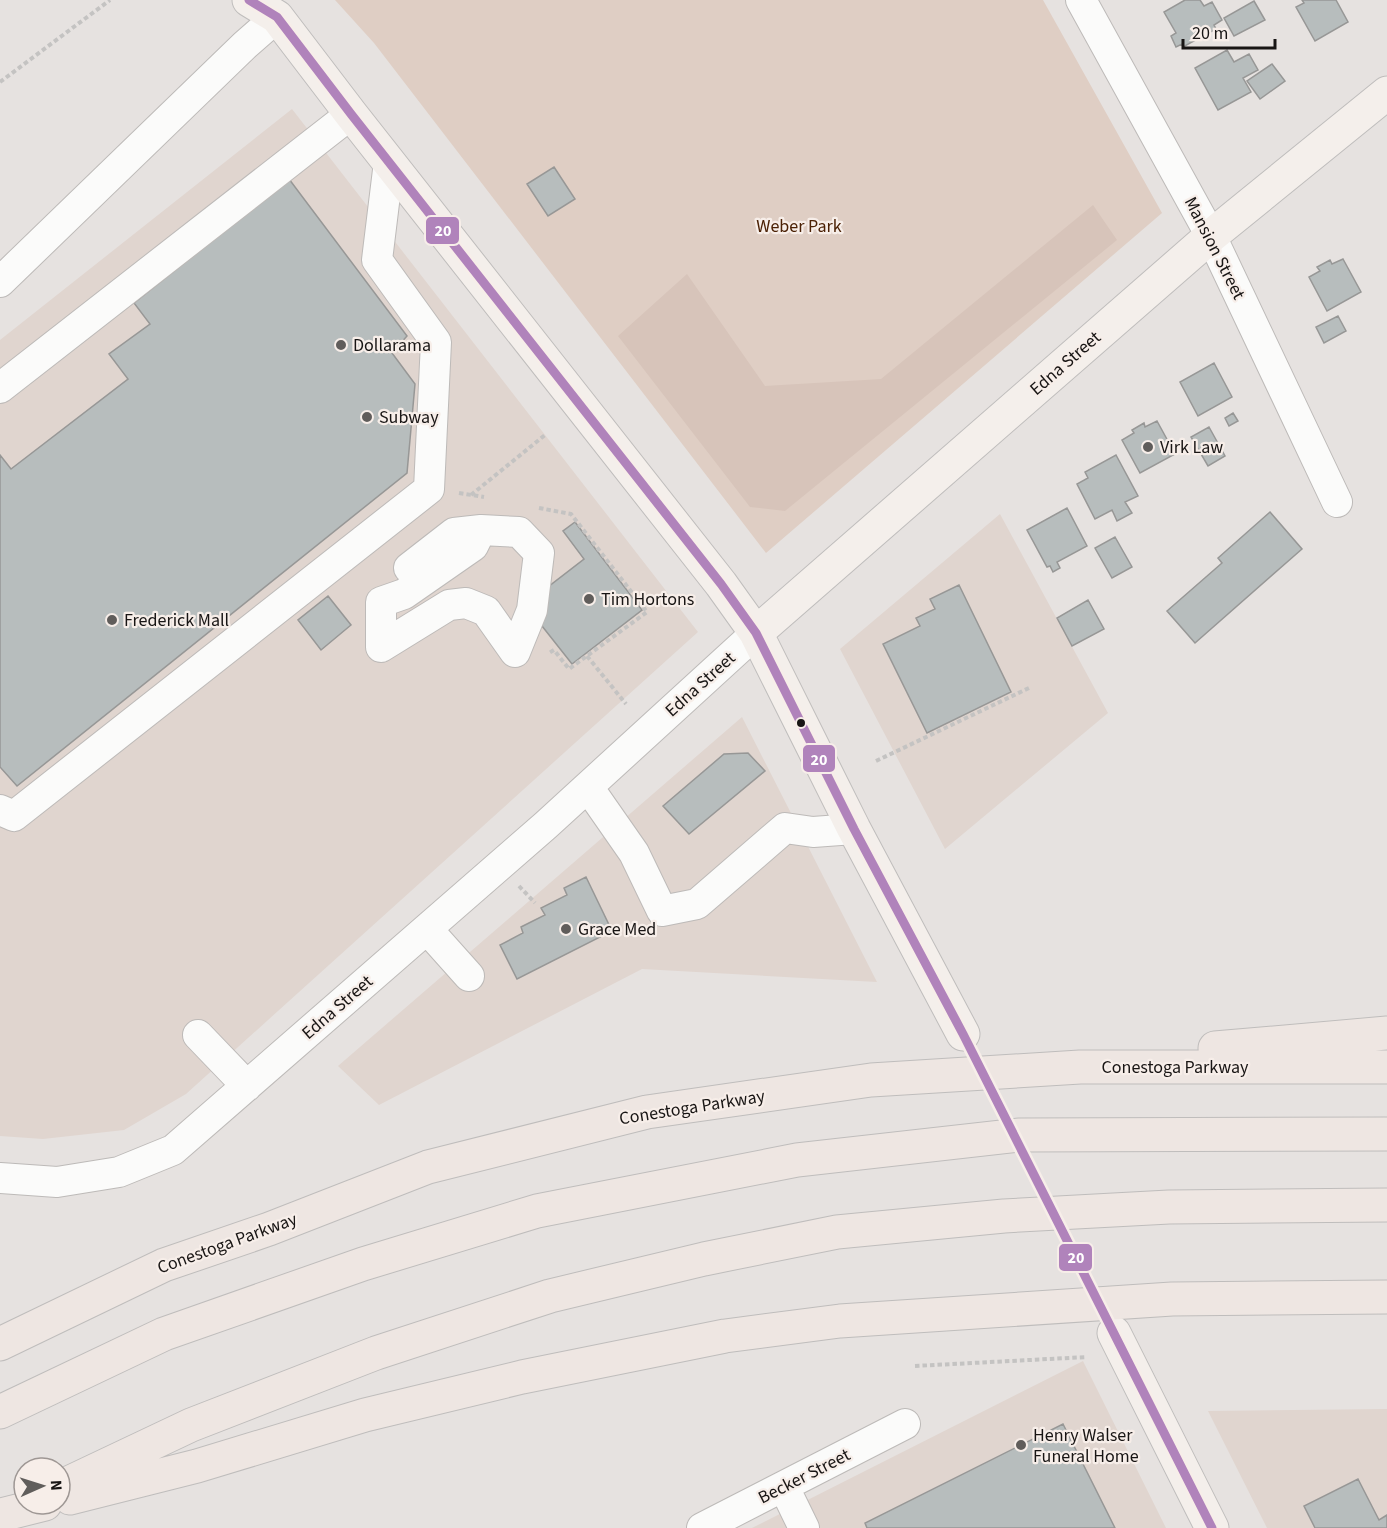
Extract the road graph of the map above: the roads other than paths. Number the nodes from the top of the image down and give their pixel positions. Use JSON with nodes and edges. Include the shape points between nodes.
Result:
{"nodes":[{"id":1,"x":249,"y":0,"type":"edge"},
{"id":2,"x":1081,"y":0,"type":"edge"},
{"id":3,"x":275,"y":9,"type":"edge"},
{"id":4,"x":1387,"y":93,"type":"edge"},
{"id":5,"x":351,"y":114,"type":"junction"},
{"id":6,"x":389,"y":162,"type":"junction"},
{"id":7,"x":1211,"y":236,"type":"junction"},
{"id":8,"x":0,"y":282,"type":"edge"},
{"id":9,"x":0,"y":388,"type":"edge"},
{"id":10,"x":1337,"y":502,"type":"dead end"},
{"id":11,"x":756,"y":633,"type":"junction"},
{"id":12,"x":381,"y":647,"type":"joint"},
{"id":13,"x":588,"y":787,"type":"junction"},
{"id":14,"x":0,"y":810,"type":"edge"},
{"id":15,"x":854,"y":829,"type":"junction"},
{"id":16,"x":427,"y":929,"type":"junction"},
{"id":17,"x":469,"y":976,"type":"dead end"},
{"id":18,"x":1387,"y":1033,"type":"edge"},
{"id":19,"x":963,"y":1034,"type":"dead end"},
{"id":20,"x":198,"y":1035,"type":"dead end"},
{"id":21,"x":1080,"y":1067,"type":"junction"},
{"id":22,"x":1387,"y":1067,"type":"edge"},
{"id":23,"x":247,"y":1086,"type":"junction"},
{"id":24,"x":1387,"y":1134,"type":"edge"},
{"id":25,"x":0,"y":1178,"type":"edge"},
{"id":26,"x":1387,"y":1205,"type":"edge"},
{"id":27,"x":1387,"y":1297,"type":"edge"},
{"id":28,"x":1114,"y":1333,"type":"dead end"},
{"id":29,"x":0,"y":1344,"type":"edge"},
{"id":30,"x":0,"y":1412,"type":"edge"},
{"id":31,"x":905,"y":1424,"type":"dead end"},
{"id":32,"x":72,"y":1481,"type":"edge"},
{"id":33,"x":784,"y":1487,"type":"junction"},
{"id":34,"x":72,"y":1497,"type":"edge"},
{"id":35,"x":707,"y":1527,"type":"edge"},
{"id":36,"x":804,"y":1528,"type":"edge"},
{"id":37,"x":1212,"y":1528,"type":"edge"}],
"edges":[{"from":1,"to":3,"type":"main road"},
{"from":2,"to":7,"type":"street","name":"Mansion Street"},
{"from":3,"to":5,"type":"main road"},
{"from":3,"to":8,"type":"street","via":[[245,45]]},
{"from":4,"to":7,"type":"main road","name":"Edna Street"},
{"from":5,"to":6,"type":"main road"},
{"from":5,"to":9,"type":"street"},
{"from":6,"to":11,"type":"main road"},
{"from":6,"to":14,"type":"street","via":[[377,260],[436,342],[429,489],[14,816]]},
{"from":7,"to":10,"type":"street","name":"Mansion Street"},
{"from":7,"to":11,"type":"main road","name":"Edna Street"},
{"from":11,"to":13,"type":"street","name":"Edna Street"},
{"from":11,"to":15,"type":"main road"},
{"from":12,"to":12,"type":"street","via":[[381,602],[404,594],[472,546],[481,530],[519,532],[539,553],[532,610],[515,652],[486,611],[466,603],[449,605]]},
{"from":13,"to":15,"type":"street","via":[[634,853],[662,911],[697,904],[785,828],[813,832]]},
{"from":13,"to":16,"type":"street","name":"Edna Street"},
{"from":15,"to":19,"type":"main road"},
{"from":16,"to":17,"type":"street"},
{"from":16,"to":23,"type":"street","name":"Edna Street"},
{"from":18,"to":21,"type":"highway","via":[[1168,1052]]},
{"from":20,"to":23,"type":"street"},
{"from":21,"to":22,"type":"highway","name":"Conestoga Parkway"},
{"from":21,"to":29,"type":"highway","name":"Conestoga Parkway","via":[[871,1080],[647,1112],[428,1167],[164,1265]]},
{"from":23,"to":25,"type":"street","name":"Edna Street","via":[[173,1150],[119,1172],[57,1182]]},
{"from":24,"to":30,"type":"highway","via":[[1020,1135],[797,1160],[537,1211],[363,1264],[164,1334]]},
{"from":26,"to":32,"type":"highway","via":[[1169,1207],[1004,1216],[837,1232],[704,1259],[550,1296],[376,1353],[191,1425]]},
{"from":27,"to":34,"type":"highway","via":[[1172,1299],[840,1322],[725,1336],[522,1377],[365,1415],[197,1466]]},
{"from":28,"to":37,"type":"main road"},
{"from":31,"to":33,"type":"street","name":"Becker Street"},
{"from":33,"to":35,"type":"street","name":"Becker Street"},
{"from":33,"to":36,"type":"street"}]}
